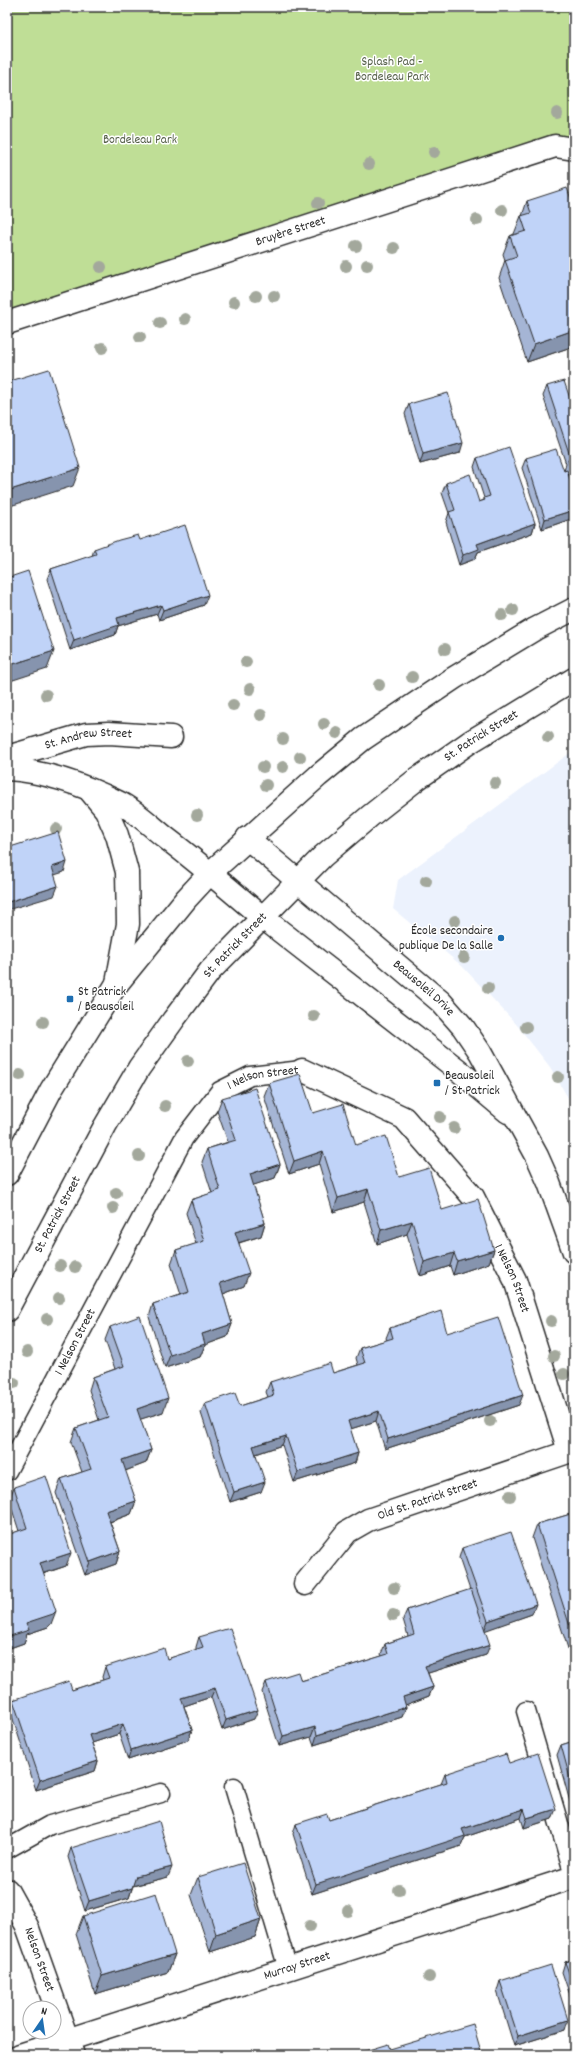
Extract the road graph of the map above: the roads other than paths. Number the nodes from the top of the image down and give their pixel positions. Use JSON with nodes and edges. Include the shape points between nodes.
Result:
{"nodes":[{"id":1,"x":574,"y":149,"type":"edge"},
{"id":2,"x":7,"y":323,"type":"edge"},
{"id":3,"x":574,"y":609,"type":"edge"},
{"id":4,"x":574,"y":679,"type":"edge"},
{"id":5,"x":171,"y":737,"type":"dead end"},
{"id":6,"x":7,"y":757,"type":"edge"},
{"id":7,"x":7,"y":769,"type":"edge"},
{"id":8,"x":89,"y":790,"type":"junction"},
{"id":9,"x":247,"y":838,"type":"junction"},
{"id":10,"x":210,"y":873,"type":"junction"},
{"id":11,"x":298,"y":881,"type":"junction"},
{"id":12,"x":262,"y":917,"type":"junction"},
{"id":13,"x":116,"y":985,"type":"junction"},
{"id":14,"x":302,"y":1070,"type":"joint"},
{"id":15,"x":518,"y":1121,"type":"junction"},
{"id":16,"x":7,"y":1174,"type":"edge"},
{"id":17,"x":574,"y":1252,"type":"edge"},
{"id":18,"x":7,"y":1310,"type":"edge"},
{"id":19,"x":571,"y":1450,"type":"edge"},
{"id":20,"x":7,"y":1472,"type":"edge"},
{"id":21,"x":305,"y":1584,"type":"dead end"},
{"id":22,"x":526,"y":1711,"type":"dead end"},
{"id":23,"x":234,"y":1786,"type":"dead end"},
{"id":24,"x":161,"y":1793,"type":"dead end"},
{"id":25,"x":7,"y":1849,"type":"edge"},
{"id":26,"x":574,"y":1876,"type":"edge"},
{"id":27,"x":7,"y":1890,"type":"edge"},
{"id":28,"x":288,"y":1969,"type":"junction"},
{"id":29,"x":70,"y":2048,"type":"edge"},
{"id":30,"x":20,"y":2055,"type":"edge"}],
"edges":[{"from":1,"to":2,"type":"street","name":"Bruyère Street","via":[[555,146],[547,148]]},
{"from":3,"to":9,"type":"street","via":[[496,652],[363,739]]},
{"from":4,"to":11,"type":"street","name":"St. Patrick Street","via":[[476,738],[417,779],[323,856]]},
{"from":5,"to":6,"type":"street","name":"St. Andrew Street","via":[[86,734]]},
{"from":7,"to":8,"type":"street","name":"Beausoleil Drive","via":[[57,779]]},
{"from":8,"to":10,"type":"street","name":"Beausoleil Drive","via":[[121,804],[143,819]]},
{"from":8,"to":13,"type":"street","via":[[106,810],[117,835],[127,872],[128,924]]},
{"from":9,"to":10,"type":"street"},
{"from":9,"to":11,"type":"street","name":"Beausoleil Drive"},
{"from":10,"to":12,"type":"street","name":"Beausoleil Drive"},
{"from":10,"to":13,"type":"street"},
{"from":11,"to":12,"type":"street","name":"St. Patrick Street"},
{"from":11,"to":15,"type":"street","name":"Beausoleil Drive","via":[[441,1002],[480,1052]]},
{"from":12,"to":15,"type":"street","name":"Beausoleil Drive","via":[[457,1069]]},
{"from":12,"to":18,"type":"street","name":"St. Patrick Street","via":[[210,971],[139,1068],[105,1126]]},
{"from":13,"to":16,"type":"street","via":[[51,1090]]},
{"from":14,"to":19,"type":"street","name":"1 Nelson Street","via":[[404,1118],[473,1197],[515,1280]]},
{"from":14,"to":20,"type":"lane","name":"1 Nelson Street","via":[[250,1076],[220,1090],[184,1138]]},
{"from":15,"to":17,"type":"street","name":"Beausoleil Drive","via":[[549,1184]]},
{"from":19,"to":21,"type":"street","name":"Old St. Patrick Street","via":[[368,1520],[347,1532]]},
{"from":22,"to":26,"type":"lane"},
{"from":23,"to":28,"type":"lane"},
{"from":24,"to":25,"type":"lane","via":[[50,1825]]},
{"from":26,"to":28,"type":"street","name":"Murray Street"},
{"from":27,"to":29,"type":"street","name":"Nelson Street","via":[[27,1926]]},
{"from":28,"to":29,"type":"street","name":"Murray Street"},
{"from":29,"to":30,"type":"street","name":"Murray Street"}]}
